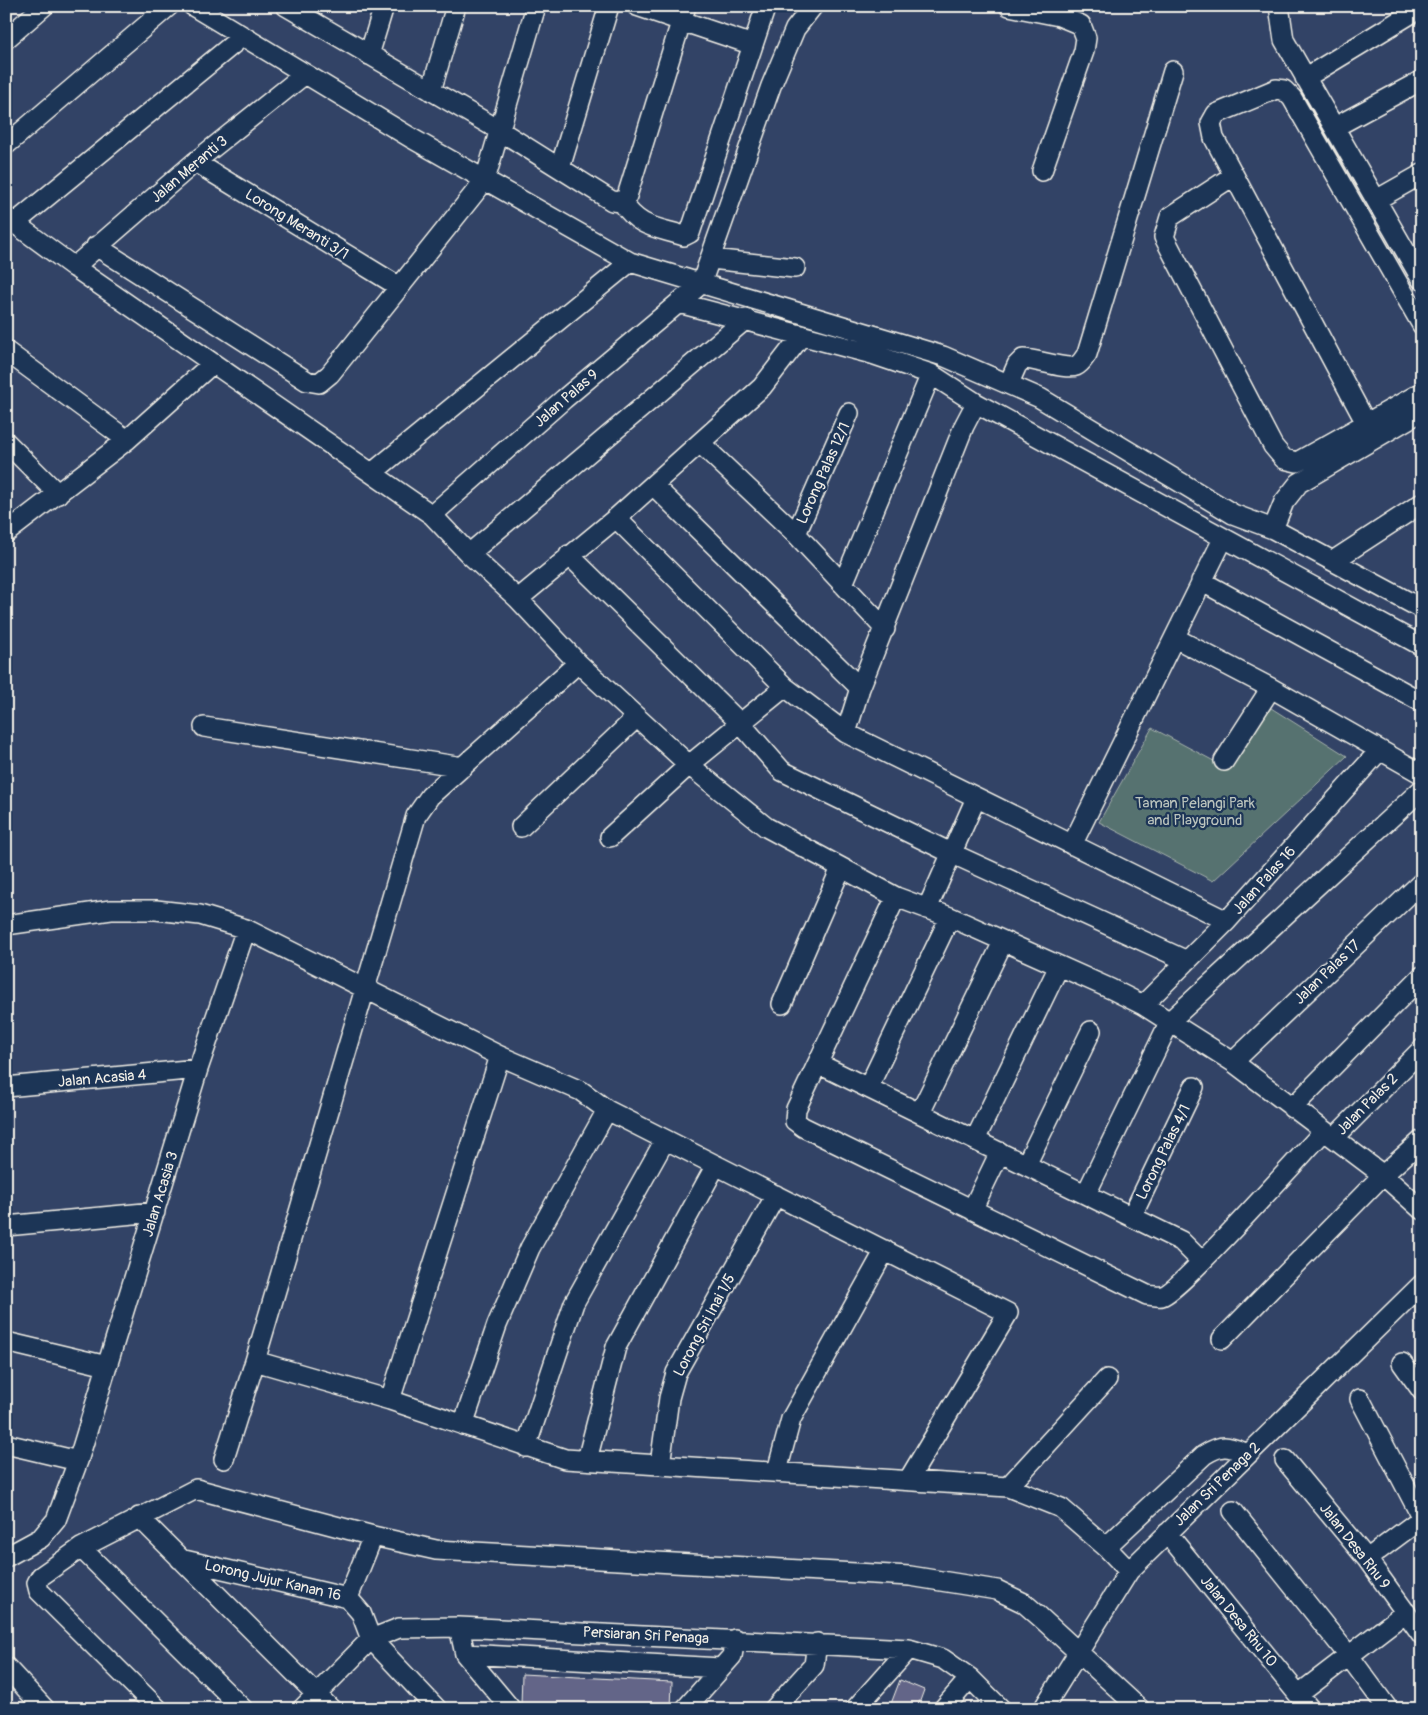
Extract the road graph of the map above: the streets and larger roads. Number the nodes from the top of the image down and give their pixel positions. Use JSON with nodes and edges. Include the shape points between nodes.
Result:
{"nodes":[{"id":1,"x":44,"y":6,"type":"edge"},
{"id":2,"x":168,"y":6,"type":"edge"},
{"id":3,"x":193,"y":6,"type":"edge"},
{"id":4,"x":286,"y":6,"type":"edge"},
{"id":5,"x":384,"y":6,"type":"edge"},
{"id":6,"x":456,"y":6,"type":"edge"},
{"id":7,"x":536,"y":6,"type":"edge"},
{"id":8,"x":609,"y":6,"type":"edge"},
{"id":9,"x":637,"y":6,"type":"edge"},
{"id":10,"x":766,"y":6,"type":"edge"},
{"id":11,"x":813,"y":6,"type":"edge"},
{"id":12,"x":1009,"y":6,"type":"edge"},
{"id":13,"x":1279,"y":7,"type":"edge"},
{"id":14,"x":1422,"y":7,"type":"edge"},
{"id":15,"x":305,"y":12,"type":"edge"},
{"id":16,"x":684,"y":14,"type":"edge"},
{"id":17,"x":243,"y":36,"type":"junction"},
{"id":18,"x":6,"y":39,"type":"edge"},
{"id":19,"x":753,"y":45,"type":"junction"},
{"id":20,"x":369,"y":55,"type":"junction"},
{"id":21,"x":1173,"y":71,"type":"dead end"},
{"id":22,"x":305,"y":74,"type":"junction"},
{"id":23,"x":1306,"y":78,"type":"junction"},
{"id":24,"x":1422,"y":80,"type":"edge"},
{"id":25,"x":431,"y":90,"type":"junction"},
{"id":26,"x":1335,"y":127,"type":"junction"},
{"id":27,"x":499,"y":130,"type":"junction"},
{"id":28,"x":6,"y":145,"type":"edge"},
{"id":29,"x":195,"y":162,"type":"junction"},
{"id":30,"x":560,"y":168,"type":"junction"},
{"id":31,"x":1042,"y":171,"type":"dead end"},
{"id":32,"x":1422,"y":174,"type":"edge"},
{"id":33,"x":1233,"y":176,"type":"junction"},
{"id":34,"x":485,"y":180,"type":"junction"},
{"id":35,"x":1376,"y":200,"type":"junction"},
{"id":36,"x":622,"y":202,"type":"junction"},
{"id":37,"x":11,"y":220,"type":"edge"},
{"id":38,"x":96,"y":246,"type":"junction"},
{"id":39,"x":1414,"y":247,"type":"edge"},
{"id":40,"x":711,"y":259,"type":"junction"},
{"id":41,"x":630,"y":262,"type":"junction"},
{"id":42,"x":1387,"y":264,"type":"junction"},
{"id":43,"x":74,"y":267,"type":"junction"},
{"id":44,"x":795,"y":268,"type":"dead end"},
{"id":45,"x":1422,"y":280,"type":"edge"},
{"id":46,"x":701,"y":284,"type":"junction"},
{"id":47,"x":398,"y":286,"type":"junction"},
{"id":48,"x":679,"y":302,"type":"junction"},
{"id":49,"x":746,"y":319,"type":"junction"},
{"id":50,"x":1422,"y":325,"type":"edge"},
{"id":51,"x":802,"y":335,"type":"junction"},
{"id":52,"x":6,"y":351,"type":"edge"},
{"id":53,"x":213,"y":363,"type":"junction"},
{"id":54,"x":931,"y":374,"type":"junction"},
{"id":55,"x":1009,"y":383,"type":"junction"},
{"id":56,"x":1422,"y":392,"type":"edge"},
{"id":57,"x":976,"y":403,"type":"junction"},
{"id":58,"x":1422,"y":411,"type":"edge"},
{"id":59,"x":849,"y":413,"type":"dead end"},
{"id":60,"x":1366,"y":423,"type":"junction"},
{"id":61,"x":127,"y":440,"type":"junction"},
{"id":62,"x":6,"y":442,"type":"edge"},
{"id":63,"x":700,"y":444,"type":"junction"},
{"id":64,"x":372,"y":474,"type":"junction"},
{"id":65,"x":653,"y":485,"type":"junction"},
{"id":66,"x":58,"y":494,"type":"junction"},
{"id":67,"x":1422,"y":503,"type":"edge"},
{"id":68,"x":432,"y":514,"type":"junction"},
{"id":69,"x":616,"y":518,"type":"junction"},
{"id":70,"x":1273,"y":529,"type":"junction"},
{"id":71,"x":6,"y":533,"type":"edge"},
{"id":72,"x":796,"y":534,"type":"junction"},
{"id":73,"x":1223,"y":539,"type":"junction"},
{"id":74,"x":469,"y":554,"type":"junction"},
{"id":75,"x":569,"y":555,"type":"junction"},
{"id":76,"x":1333,"y":561,"type":"junction"},
{"id":77,"x":1201,"y":581,"type":"junction"},
{"id":78,"x":843,"y":584,"type":"junction"},
{"id":79,"x":518,"y":599,"type":"junction"},
{"id":80,"x":1422,"y":609,"type":"edge"},
{"id":81,"x":885,"y":629,"type":"junction"},
{"id":82,"x":1176,"y":638,"type":"junction"},
{"id":83,"x":1422,"y":646,"type":"edge"},
{"id":84,"x":578,"y":663,"type":"junction"},
{"id":85,"x":785,"y":687,"type":"junction"},
{"id":86,"x":860,"y":688,"type":"junction"},
{"id":87,"x":1271,"y":688,"type":"junction"},
{"id":88,"x":1422,"y":702,"type":"edge"},
{"id":89,"x":637,"y":717,"type":"junction"},
{"id":90,"x":741,"y":724,"type":"junction"},
{"id":91,"x":204,"y":727,"type":"dead end"},
{"id":92,"x":846,"y":733,"type":"junction"},
{"id":93,"x":1380,"y":750,"type":"junction"},
{"id":94,"x":1224,"y":762,"type":"dead end"},
{"id":95,"x":689,"y":765,"type":"junction"},
{"id":96,"x":463,"y":766,"type":"junction"},
{"id":97,"x":1422,"y":774,"type":"edge"},
{"id":98,"x":1422,"y":789,"type":"edge"},
{"id":99,"x":976,"y":798,"type":"junction"},
{"id":100,"x":521,"y":827,"type":"dead end"},
{"id":101,"x":610,"y":838,"type":"dead end"},
{"id":102,"x":1072,"y":845,"type":"junction"},
{"id":103,"x":953,"y":854,"type":"junction"},
{"id":104,"x":841,"y":868,"type":"junction"},
{"id":105,"x":1422,"y":882,"type":"edge"},
{"id":106,"x":896,"y":897,"type":"junction"},
{"id":107,"x":927,"y":909,"type":"junction"},
{"id":108,"x":950,"y":917,"type":"junction"},
{"id":109,"x":1227,"y":921,"type":"junction"},
{"id":110,"x":6,"y":925,"type":"edge"},
{"id":111,"x":246,"y":929,"type":"junction"},
{"id":112,"x":1003,"y":942,"type":"junction"},
{"id":113,"x":1187,"y":961,"type":"junction"},
{"id":114,"x":1059,"y":966,"type":"junction"},
{"id":115,"x":1422,"y":976,"type":"edge"},
{"id":116,"x":365,"y":988,"type":"junction"},
{"id":117,"x":782,"y":1004,"type":"dead end"},
{"id":118,"x":1143,"y":1005,"type":"junction"},
{"id":119,"x":1170,"y":1022,"type":"junction"},
{"id":120,"x":1092,"y":1031,"type":"dead end"},
{"id":121,"x":1422,"y":1049,"type":"edge"},
{"id":122,"x":500,"y":1056,"type":"junction"},
{"id":123,"x":1233,"y":1062,"type":"junction"},
{"id":124,"x":818,"y":1064,"type":"junction"},
{"id":125,"x":198,"y":1069,"type":"junction"},
{"id":126,"x":6,"y":1087,"type":"edge"},
{"id":127,"x":1194,"y":1087,"type":"dead end"},
{"id":128,"x":868,"y":1088,"type":"junction"},
{"id":129,"x":1292,"y":1108,"type":"junction"},
{"id":130,"x":607,"y":1110,"type":"junction"},
{"id":131,"x":920,"y":1114,"type":"junction"},
{"id":132,"x":1329,"y":1134,"type":"junction"},
{"id":133,"x":665,"y":1140,"type":"junction"},
{"id":134,"x":975,"y":1140,"type":"junction"},
{"id":135,"x":1422,"y":1140,"type":"edge"},
{"id":136,"x":1000,"y":1152,"type":"junction"},
{"id":137,"x":716,"y":1165,"type":"junction"},
{"id":138,"x":1026,"y":1165,"type":"junction"},
{"id":139,"x":1383,"y":1175,"type":"junction"},
{"id":140,"x":1086,"y":1194,"type":"junction"},
{"id":141,"x":776,"y":1195,"type":"junction"},
{"id":142,"x":972,"y":1210,"type":"junction"},
{"id":143,"x":1422,"y":1210,"type":"edge"},
{"id":144,"x":155,"y":1212,"type":"junction"},
{"id":145,"x":1132,"y":1216,"type":"junction"},
{"id":146,"x":6,"y":1226,"type":"edge"},
{"id":147,"x":885,"y":1250,"type":"junction"},
{"id":148,"x":1201,"y":1261,"type":"junction"},
{"id":149,"x":1422,"y":1284,"type":"edge"},
{"id":150,"x":1222,"y":1339,"type":"dead end"},
{"id":151,"x":6,"y":1342,"type":"edge"},
{"id":152,"x":255,"y":1361,"type":"junction"},
{"id":153,"x":1402,"y":1363,"type":"dead end"},
{"id":154,"x":107,"y":1366,"type":"junction"},
{"id":155,"x":1107,"y":1378,"type":"dead end"},
{"id":156,"x":1422,"y":1391,"type":"edge"},
{"id":157,"x":1360,"y":1399,"type":"dead end"},
{"id":158,"x":390,"y":1400,"type":"junction"},
{"id":159,"x":463,"y":1425,"type":"junction"},
{"id":160,"x":6,"y":1444,"type":"edge"},
{"id":161,"x":526,"y":1447,"type":"junction"},
{"id":162,"x":1248,"y":1454,"type":"junction"},
{"id":163,"x":224,"y":1459,"type":"dead end"},
{"id":164,"x":78,"y":1460,"type":"junction"},
{"id":165,"x":587,"y":1460,"type":"junction"},
{"id":166,"x":1285,"y":1460,"type":"dead end"},
{"id":167,"x":660,"y":1465,"type":"junction"},
{"id":168,"x":777,"y":1472,"type":"junction"},
{"id":169,"x":909,"y":1479,"type":"junction"},
{"id":170,"x":1008,"y":1487,"type":"junction"},
{"id":171,"x":1233,"y":1511,"type":"dead end"},
{"id":172,"x":139,"y":1518,"type":"junction"},
{"id":173,"x":1167,"y":1534,"type":"junction"},
{"id":174,"x":373,"y":1536,"type":"junction"},
{"id":175,"x":1106,"y":1547,"type":"junction"},
{"id":176,"x":80,"y":1548,"type":"junction"},
{"id":177,"x":6,"y":1557,"type":"edge"},
{"id":178,"x":180,"y":1558,"type":"junction"},
{"id":179,"x":1367,"y":1559,"type":"junction"},
{"id":180,"x":1129,"y":1571,"type":"junction"},
{"id":181,"x":348,"y":1598,"type":"junction"},
{"id":182,"x":1406,"y":1612,"type":"junction"},
{"id":183,"x":459,"y":1627,"type":"junction"},
{"id":184,"x":1422,"y":1634,"type":"edge"},
{"id":185,"x":371,"y":1639,"type":"junction"},
{"id":186,"x":735,"y":1639,"type":"junction"},
{"id":187,"x":817,"y":1643,"type":"junction"},
{"id":188,"x":909,"y":1649,"type":"junction"},
{"id":189,"x":1080,"y":1652,"type":"junction"},
{"id":190,"x":465,"y":1654,"type":"junction"},
{"id":191,"x":1349,"y":1656,"type":"junction"},
{"id":192,"x":6,"y":1667,"type":"edge"},
{"id":193,"x":721,"y":1668,"type":"junction"},
{"id":194,"x":970,"y":1678,"type":"junction"},
{"id":195,"x":316,"y":1694,"type":"junction"},
{"id":196,"x":1304,"y":1701,"type":"edge"},
{"id":197,"x":45,"y":1709,"type":"edge"},
{"id":198,"x":158,"y":1709,"type":"edge"},
{"id":199,"x":243,"y":1709,"type":"edge"},
{"id":200,"x":302,"y":1709,"type":"edge"},
{"id":201,"x":331,"y":1709,"type":"edge"},
{"id":202,"x":437,"y":1709,"type":"edge"},
{"id":203,"x":511,"y":1709,"type":"edge"},
{"id":204,"x":685,"y":1709,"type":"edge"},
{"id":205,"x":774,"y":1709,"type":"edge"},
{"id":206,"x":855,"y":1709,"type":"edge"},
{"id":207,"x":943,"y":1709,"type":"edge"},
{"id":208,"x":1001,"y":1709,"type":"edge"},
{"id":209,"x":1043,"y":1709,"type":"edge"},
{"id":210,"x":1140,"y":1709,"type":"edge"},
{"id":211,"x":1388,"y":1709,"type":"edge"}],
"edges":[{"from":1,"to":18,"type":"street"},
{"from":2,"to":28,"type":"street"},
{"from":3,"to":17,"type":"street"},
{"from":4,"to":15,"type":"street"},
{"from":5,"to":20,"type":"street"},
{"from":6,"to":25,"type":"street"},
{"from":7,"to":27,"type":"street"},
{"from":8,"to":30,"type":"street"},
{"from":9,"to":16,"type":"street"},
{"from":10,"to":19,"type":"street"},
{"from":11,"to":40,"type":"street","via":[[795,29],[771,86]]},
{"from":12,"to":31,"type":"street","via":[[1059,16],[1082,25],[1086,38]]},
{"from":13,"to":23,"type":"street","via":[[1284,40]]},
{"from":14,"to":23,"type":"street"},
{"from":15,"to":20,"type":"street"},
{"from":16,"to":19,"type":"street"},
{"from":16,"to":36,"type":"street","via":[[628,196]]},
{"from":17,"to":22,"type":"street"},
{"from":17,"to":37,"type":"street"},
{"from":19,"to":36,"type":"street","via":[[690,233],[684,236],[640,223]]},
{"from":20,"to":25,"type":"street"},
{"from":21,"to":55,"type":"street","via":[[1087,354],[1078,365],[1070,367],[1023,359]]},
{"from":22,"to":29,"type":"street","name":"Jalan Meranti 3"},
{"from":22,"to":34,"type":"street"},
{"from":23,"to":26,"type":"street"},
{"from":24,"to":26,"type":"street"},
{"from":25,"to":27,"type":"street"},
{"from":26,"to":35,"type":"street"},
{"from":27,"to":30,"type":"street"},
{"from":27,"to":34,"type":"street"},
{"from":29,"to":38,"type":"street","name":"Jalan Meranti 3"},
{"from":29,"to":47,"type":"street","name":"Lorong Meranti 3/1"},
{"from":30,"to":36,"type":"street","via":[[612,201]]},
{"from":32,"to":35,"type":"street"},
{"from":33,"to":42,"type":"street","via":[[1214,138],[1211,123],[1216,114],[1276,89],[1284,90],[1292,98]]},
{"from":33,"to":60,"type":"street"},
{"from":33,"to":60,"type":"street","via":[[1170,217],[1164,237],[1273,446],[1284,459],[1297,462]]},
{"from":34,"to":41,"type":"street"},
{"from":34,"to":47,"type":"street"},
{"from":35,"to":39,"type":"street"},
{"from":37,"to":43,"type":"street"},
{"from":38,"to":43,"type":"street","name":"Jalan Meranti 3"},
{"from":38,"to":47,"type":"street","via":[[307,381],[319,383],[330,374]]},
{"from":39,"to":42,"type":"street"},
{"from":39,"to":45,"type":"street"},
{"from":40,"to":44,"type":"street"},
{"from":40,"to":46,"type":"street"},
{"from":41,"to":46,"type":"street"},
{"from":41,"to":64,"type":"street"},
{"from":42,"to":50,"type":"street"},
{"from":43,"to":53,"type":"street"},
{"from":46,"to":48,"type":"street","name":"Jalan Palas 9"},
{"from":46,"to":55,"type":"street","via":[[943,356]]},
{"from":48,"to":49,"type":"street"},
{"from":48,"to":68,"type":"street","name":"Jalan Palas 9"},
{"from":49,"to":51,"type":"street"},
{"from":49,"to":74,"type":"street"},
{"from":51,"to":54,"type":"street"},
{"from":51,"to":63,"type":"street","via":[[762,387]]},
{"from":52,"to":61,"type":"street"},
{"from":53,"to":61,"type":"street"},
{"from":53,"to":64,"type":"street"},
{"from":54,"to":57,"type":"street"},
{"from":54,"to":78,"type":"street"},
{"from":55,"to":70,"type":"street","via":[[1040,398],[1233,514]]},
{"from":56,"to":60,"type":"street"},
{"from":57,"to":73,"type":"street"},
{"from":57,"to":81,"type":"street","via":[[964,426]]},
{"from":58,"to":70,"type":"street","via":[[1299,483],[1284,502]]},
{"from":59,"to":72,"type":"street","name":"Lorong Palas 12/1"},
{"from":61,"to":66,"type":"street"},
{"from":62,"to":66,"type":"street"},
{"from":63,"to":65,"type":"street"},
{"from":63,"to":72,"type":"street"},
{"from":64,"to":68,"type":"street"},
{"from":65,"to":69,"type":"street"},
{"from":65,"to":86,"type":"street"},
{"from":66,"to":71,"type":"street"},
{"from":67,"to":76,"type":"street"},
{"from":68,"to":74,"type":"street"},
{"from":69,"to":75,"type":"street"},
{"from":69,"to":85,"type":"street"},
{"from":70,"to":76,"type":"street"},
{"from":72,"to":78,"type":"street"},
{"from":73,"to":77,"type":"street"},
{"from":73,"to":83,"type":"street"},
{"from":74,"to":79,"type":"street"},
{"from":75,"to":79,"type":"street"},
{"from":75,"to":90,"type":"street"},
{"from":76,"to":80,"type":"street"},
{"from":77,"to":82,"type":"street"},
{"from":77,"to":88,"type":"street"},
{"from":78,"to":81,"type":"street"},
{"from":79,"to":84,"type":"street"},
{"from":81,"to":86,"type":"street"},
{"from":82,"to":87,"type":"street"},
{"from":82,"to":102,"type":"street"},
{"from":84,"to":89,"type":"street"},
{"from":84,"to":96,"type":"street"},
{"from":85,"to":90,"type":"street"},
{"from":85,"to":92,"type":"street"},
{"from":86,"to":92,"type":"street"},
{"from":87,"to":93,"type":"street"},
{"from":87,"to":94,"type":"street"},
{"from":89,"to":95,"type":"street"},
{"from":89,"to":100,"type":"street"},
{"from":90,"to":95,"type":"street"},
{"from":90,"to":103,"type":"street","via":[[782,771]]},
{"from":91,"to":96,"type":"street"},
{"from":92,"to":99,"type":"street"},
{"from":93,"to":97,"type":"street"},
{"from":93,"to":109,"type":"street","name":"Jalan Palas 16"},
{"from":95,"to":101,"type":"street"},
{"from":95,"to":104,"type":"street","via":[[766,827]]},
{"from":96,"to":116,"type":"street","via":[[430,796],[416,816]]},
{"from":98,"to":119,"type":"street"},
{"from":99,"to":102,"type":"street"},
{"from":99,"to":103,"type":"street"},
{"from":102,"to":109,"type":"street"},
{"from":103,"to":107,"type":"street"},
{"from":103,"to":113,"type":"street"},
{"from":104,"to":106,"type":"street"},
{"from":104,"to":117,"type":"street"},
{"from":105,"to":123,"type":"street","name":"Jalan Palas 17"},
{"from":106,"to":107,"type":"street"},
{"from":106,"to":124,"type":"street"},
{"from":107,"to":108,"type":"street"},
{"from":108,"to":112,"type":"street"},
{"from":108,"to":128,"type":"street"},
{"from":109,"to":113,"type":"street","name":"Jalan Palas 16"},
{"from":110,"to":111,"type":"street","via":[[111,910],[156,910],[200,915]]},
{"from":111,"to":116,"type":"street"},
{"from":111,"to":125,"type":"street","name":"Jalan Acasia 3"},
{"from":112,"to":114,"type":"street"},
{"from":112,"to":131,"type":"street"},
{"from":113,"to":118,"type":"street","name":"Jalan Palas 16"},
{"from":114,"to":118,"type":"street"},
{"from":114,"to":134,"type":"street"},
{"from":115,"to":129,"type":"street"},
{"from":116,"to":122,"type":"street"},
{"from":116,"to":152,"type":"street"},
{"from":118,"to":119,"type":"street"},
{"from":119,"to":123,"type":"street"},
{"from":119,"to":140,"type":"street"},
{"from":120,"to":138,"type":"street"},
{"from":121,"to":132,"type":"street","name":"Jalan Palas 2"},
{"from":122,"to":130,"type":"street","via":[[581,1091]]},
{"from":122,"to":158,"type":"street"},
{"from":123,"to":129,"type":"street"},
{"from":124,"to":128,"type":"street"},
{"from":124,"to":142,"type":"street","via":[[796,1108],[795,1121]]},
{"from":125,"to":126,"type":"street","name":"Jalan Acasia 4"},
{"from":125,"to":144,"type":"street","name":"Jalan Acasia 3"},
{"from":127,"to":145,"type":"street","name":"Lorong Palas 4/1"},
{"from":128,"to":131,"type":"street"},
{"from":129,"to":132,"type":"street"},
{"from":130,"to":133,"type":"street"},
{"from":130,"to":159,"type":"street","via":[[530,1248],[497,1325]]},
{"from":131,"to":134,"type":"street"},
{"from":132,"to":139,"type":"street"},
{"from":132,"to":148,"type":"street","name":"Jalan Palas 2"},
{"from":133,"to":137,"type":"street"},
{"from":133,"to":161,"type":"street","via":[[574,1303]]},
{"from":134,"to":136,"type":"street"},
{"from":135,"to":139,"type":"street"},
{"from":136,"to":138,"type":"street"},
{"from":136,"to":142,"type":"street"},
{"from":137,"to":141,"type":"street"},
{"from":137,"to":165,"type":"street","via":[[616,1347]]},
{"from":138,"to":140,"type":"street"},
{"from":139,"to":143,"type":"street"},
{"from":139,"to":150,"type":"street"},
{"from":140,"to":145,"type":"street"},
{"from":141,"to":147,"type":"street"},
{"from":141,"to":167,"type":"street","name":"Lorong Sri Inai 1/5","via":[[676,1373],[669,1398]]},
{"from":142,"to":148,"type":"street","name":"Jalan Palas 2","via":[[1147,1295],[1162,1296],[1172,1291]]},
{"from":144,"to":146,"type":"street"},
{"from":144,"to":154,"type":"street","name":"Jalan Acasia 3"},
{"from":145,"to":148,"type":"street","via":[[1181,1241]]},
{"from":147,"to":168,"type":"street","via":[[791,1418]]},
{"from":147,"to":169,"type":"street","via":[[1008,1313]]},
{"from":149,"to":162,"type":"street","name":"Jalan Sri Penaga 2"},
{"from":151,"to":154,"type":"street"},
{"from":152,"to":158,"type":"street"},
{"from":152,"to":163,"type":"street"},
{"from":153,"to":156,"type":"street"},
{"from":154,"to":164,"type":"street","name":"Jalan Acasia 3"},
{"from":155,"to":170,"type":"street"},
{"from":157,"to":179,"type":"street","via":[[1422,1518]]},
{"from":158,"to":159,"type":"street"},
{"from":159,"to":161,"type":"street"},
{"from":160,"to":164,"type":"street"},
{"from":161,"to":165,"type":"street","via":[[565,1459]]},
{"from":162,"to":173,"type":"street","name":"Jalan Sri Penaga 2"},
{"from":162,"to":175,"type":"street","via":[[1228,1446],[1217,1447],[1204,1455]]},
{"from":164,"to":177,"type":"street","name":"Jalan Acasia 3","via":[[56,1520],[41,1538]]},
{"from":165,"to":167,"type":"street"},
{"from":166,"to":179,"type":"street","name":"Jalan Desa Rhu 9"},
{"from":167,"to":168,"type":"street"},
{"from":168,"to":169,"type":"street"},
{"from":169,"to":170,"type":"street"},
{"from":170,"to":175,"type":"street","via":[[1061,1508]]},
{"from":171,"to":191,"type":"street"},
{"from":172,"to":174,"type":"street","via":[[196,1488]]},
{"from":172,"to":176,"type":"street"},
{"from":172,"to":178,"type":"street"},
{"from":173,"to":180,"type":"street","name":"Jalan Sri Penaga 2"},
{"from":173,"to":196,"type":"street","name":"Jalan Desa Rhu 10"},
{"from":174,"to":181,"type":"street"},
{"from":174,"to":189,"type":"street","via":[[436,1550],[910,1576],[997,1590],[1024,1603]]},
{"from":175,"to":180,"type":"street"},
{"from":176,"to":198,"type":"street","via":[[41,1576],[37,1584],[39,1591]]},
{"from":176,"to":199,"type":"street"},
{"from":178,"to":181,"type":"street","name":"Lorong Jujur Kanan 16"},
{"from":178,"to":195,"type":"street"},
{"from":179,"to":182,"type":"street","name":"Jalan Desa Rhu 9"},
{"from":180,"to":189,"type":"street","name":"Jalan Sri Penaga 2"},
{"from":181,"to":185,"type":"street","name":"Lorong Jujur Kanan 16","via":[[361,1613]]},
{"from":182,"to":184,"type":"street","name":"Jalan Desa Rhu 9"},
{"from":182,"to":191,"type":"street"},
{"from":183,"to":185,"type":"street","name":"Persiaran Sri Penaga","via":[[399,1628]]},
{"from":183,"to":186,"type":"street","name":"Persiaran Sri Penaga"},
{"from":183,"to":190,"type":"street"},
{"from":185,"to":195,"type":"street","name":"Persiaran Sri Penaga"},
{"from":185,"to":202,"type":"street"},
{"from":186,"to":187,"type":"street","name":"Persiaran Sri Penaga"},
{"from":186,"to":193,"type":"street","via":[[732,1656]]},
{"from":187,"to":188,"type":"street","name":"Persiaran Sri Penaga"},
{"from":187,"to":205,"type":"street","via":[[814,1665]]},
{"from":188,"to":194,"type":"street","name":"Persiaran Sri Penaga","via":[[943,1659]]},
{"from":188,"to":206,"type":"street"},
{"from":189,"to":209,"type":"street","name":"Jalan Sri Penaga 2"},
{"from":189,"to":210,"type":"street"},
{"from":190,"to":193,"type":"street"},
{"from":190,"to":203,"type":"street"},
{"from":191,"to":196,"type":"street"},
{"from":191,"to":211,"type":"street"},
{"from":192,"to":197,"type":"street"},
{"from":193,"to":204,"type":"street"},
{"from":194,"to":207,"type":"street"},
{"from":194,"to":208,"type":"street","name":"Persiaran Sri Penaga"},
{"from":195,"to":200,"type":"street","name":"Persiaran Sri Penaga"},
{"from":195,"to":201,"type":"street"}]}
